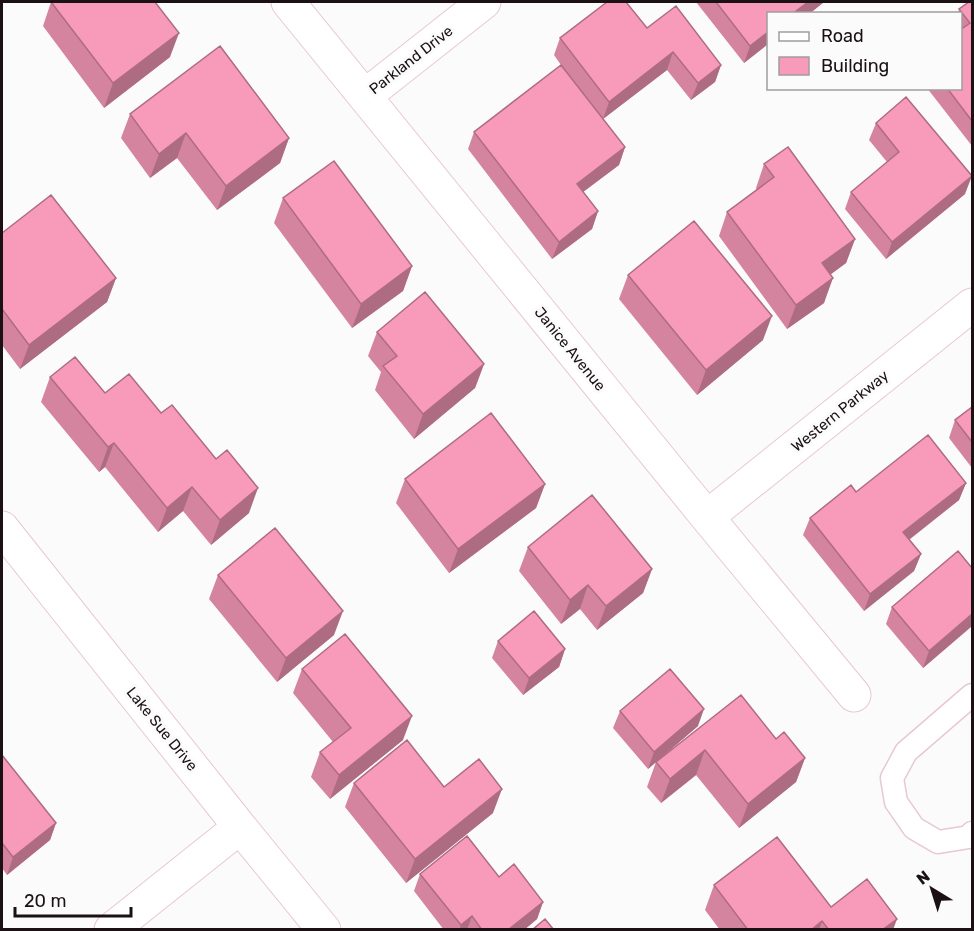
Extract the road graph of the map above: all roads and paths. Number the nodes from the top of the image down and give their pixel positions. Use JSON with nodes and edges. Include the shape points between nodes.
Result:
{"nodes":[{"id":1,"x":288,"y":2,"type":"edge"},
{"id":2,"x":484,"y":2,"type":"edge"},
{"id":3,"x":365,"y":96,"type":"junction"},
{"id":4,"x":972,"y":305,"type":"edge"},
{"id":5,"x":707,"y":517,"type":"junction"},
{"id":6,"x":2,"y":528,"type":"edge"},
{"id":7,"x":854,"y":695,"type":"dead end"},
{"id":8,"x":972,"y":695,"type":"edge"},
{"id":9,"x":240,"y":826,"type":"junction"},
{"id":10,"x":972,"y":833,"type":"edge"},
{"id":11,"x":111,"y":930,"type":"edge"},
{"id":12,"x":324,"y":930,"type":"edge"}],
"edges":[{"from":1,"to":3,"type":"street","name":"Janice Avenue"},
{"from":2,"to":3,"type":"street","name":"Parkland Drive"},
{"from":3,"to":5,"type":"street","name":"Janice Avenue"},
{"from":4,"to":5,"type":"street","name":"Western Parkway"},
{"from":5,"to":7,"type":"street","name":"Janice Avenue"},
{"from":6,"to":9,"type":"street","name":"Lake Sue Drive"},
{"from":8,"to":10,"type":"lane","via":[[906,752],[892,778],[896,802],[914,828],[938,842],[969,837]]},
{"from":9,"to":11,"type":"street"},
{"from":9,"to":12,"type":"street","name":"Lake Sue Drive"}]}
